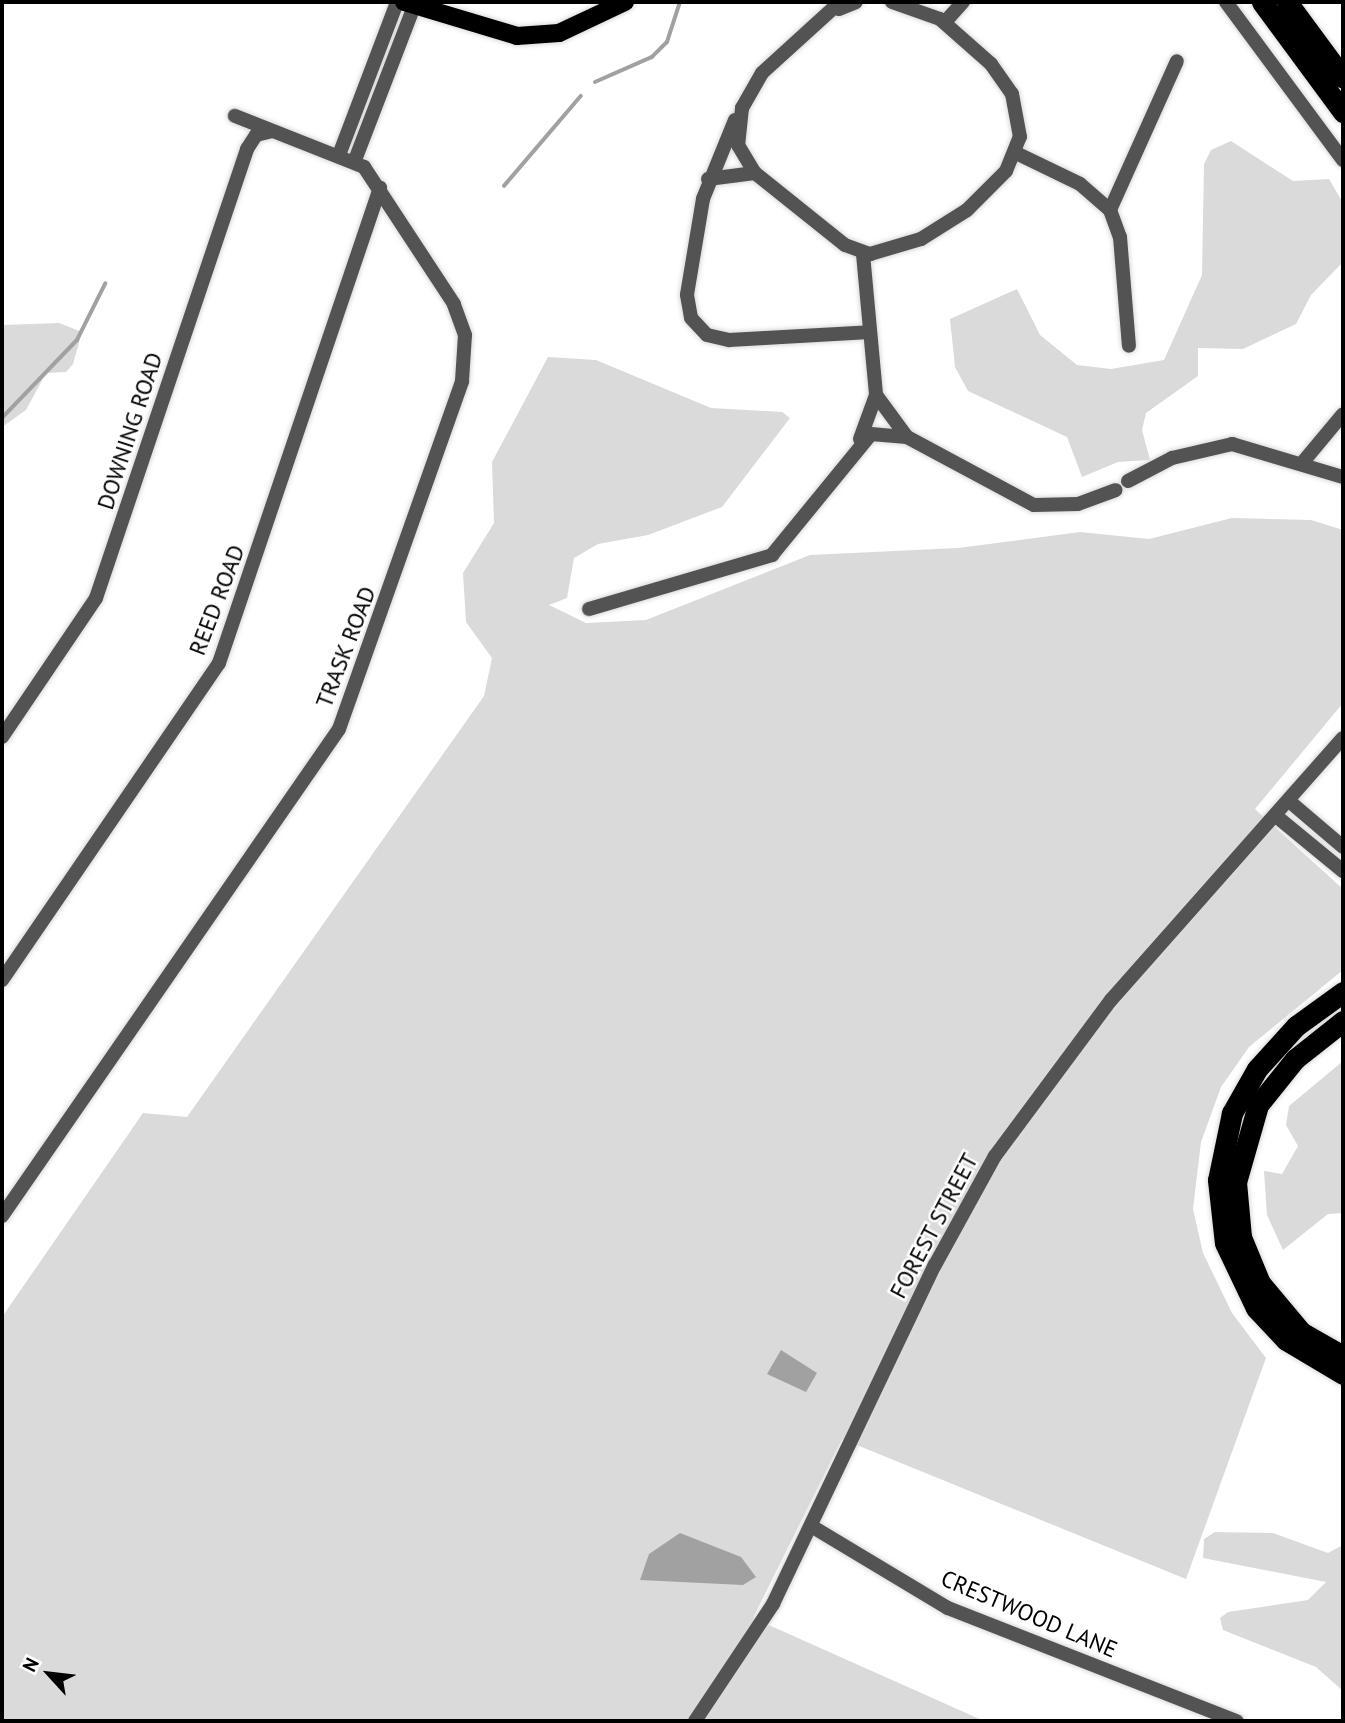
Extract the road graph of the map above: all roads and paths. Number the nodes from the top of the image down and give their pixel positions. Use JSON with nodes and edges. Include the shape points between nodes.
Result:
{"nodes":[{"id":1,"x":625,"y":2,"type":"edge"},
{"id":2,"x":856,"y":2,"type":"edge"},
{"id":3,"x":896,"y":2,"type":"edge"},
{"id":4,"x":963,"y":2,"type":"edge"},
{"id":5,"x":1227,"y":2,"type":"edge"},
{"id":6,"x":1262,"y":2,"type":"edge"},
{"id":7,"x":1287,"y":2,"type":"edge"},
{"id":8,"x":405,"y":3,"type":"edge"},
{"id":9,"x":840,"y":5,"type":"edge"},
{"id":10,"x":945,"y":22,"type":"junction"},
{"id":11,"x":1177,"y":61,"type":"dead end"},
{"id":12,"x":1343,"y":78,"type":"edge"},
{"id":13,"x":742,"y":108,"type":"junction"},
{"id":14,"x":1343,"y":112,"type":"edge"},
{"id":15,"x":235,"y":116,"type":"dead end"},
{"id":16,"x":272,"y":131,"type":"junction"},
{"id":17,"x":1016,"y":153,"type":"junction"},
{"id":18,"x":339,"y":155,"type":"junction"},
{"id":19,"x":355,"y":160,"type":"junction"},
{"id":20,"x":1343,"y":160,"type":"edge"},
{"id":21,"x":755,"y":173,"type":"junction"},
{"id":22,"x":1124,"y":173,"type":"junction"},
{"id":23,"x":708,"y":178,"type":"junction"},
{"id":24,"x":380,"y":188,"type":"junction"},
{"id":25,"x":1090,"y":191,"type":"junction"},
{"id":26,"x":1110,"y":210,"type":"junction"},
{"id":27,"x":863,"y":254,"type":"junction"},
{"id":28,"x":870,"y":332,"type":"junction"},
{"id":29,"x":1129,"y":346,"type":"dead end"},
{"id":30,"x":876,"y":395,"type":"junction"},
{"id":31,"x":1343,"y":414,"type":"edge"},
{"id":32,"x":907,"y":437,"type":"junction"},
{"id":33,"x":860,"y":439,"type":"junction"},
{"id":34,"x":1303,"y":462,"type":"junction"},
{"id":35,"x":1343,"y":477,"type":"edge"},
{"id":36,"x":589,"y":609,"type":"dead end"},
{"id":37,"x":2,"y":737,"type":"edge"},
{"id":38,"x":1343,"y":738,"type":"edge"},
{"id":39,"x":1289,"y":801,"type":"junction"},
{"id":40,"x":1276,"y":816,"type":"junction"},
{"id":41,"x":1343,"y":847,"type":"edge"},
{"id":42,"x":1343,"y":871,"type":"edge"},
{"id":43,"x":2,"y":981,"type":"edge"},
{"id":44,"x":1343,"y":992,"type":"edge"},
{"id":45,"x":1343,"y":1021,"type":"edge"},
{"id":46,"x":2,"y":1216,"type":"edge"},
{"id":47,"x":1343,"y":1356,"type":"edge"},
{"id":48,"x":1343,"y":1374,"type":"edge"},
{"id":49,"x":813,"y":1527,"type":"junction"},
{"id":50,"x":695,"y":1721,"type":"edge"},
{"id":51,"x":1237,"y":1721,"type":"edge"}],
"edges":[{"from":1,"to":8,"type":"main road","via":[[590,23],[531,36],[484,31]]},
{"from":2,"to":9,"type":"street"},
{"from":3,"to":10,"type":"street"},
{"from":4,"to":10,"type":"street"},
{"from":5,"to":20,"type":"street"},
{"from":6,"to":14,"type":"highway"},
{"from":7,"to":12,"type":"highway"},
{"from":8,"to":18,"type":"street"},
{"from":8,"to":19,"type":"street"},
{"from":9,"to":13,"type":"street","via":[[769,65]]},
{"from":10,"to":17,"type":"street","via":[[1006,83],[1019,120]]},
{"from":11,"to":22,"type":"street"},
{"from":13,"to":21,"type":"street","via":[[738,145]]},
{"from":13,"to":23,"type":"street"},
{"from":15,"to":16,"type":"street"},
{"from":16,"to":18,"type":"street"},
{"from":16,"to":37,"type":"street","name":"DOWNING ROAD","via":[[256,135],[247,149],[96,598]]},
{"from":17,"to":25,"type":"street"},
{"from":17,"to":27,"type":"street","via":[[989,191],[952,220],[894,250]]},
{"from":18,"to":19,"type":"street"},
{"from":19,"to":24,"type":"street","name":"TRASK ROAD"},
{"from":21,"to":23,"type":"street"},
{"from":21,"to":27,"type":"street"},
{"from":22,"to":25,"type":"street"},
{"from":22,"to":26,"type":"street"},
{"from":23,"to":28,"type":"street","via":[[687,295],[698,326],[729,340]]},
{"from":24,"to":43,"type":"street","name":"REED ROAD","via":[[219,663]]},
{"from":24,"to":46,"type":"street","name":"TRASK ROAD","via":[[454,304],[466,350],[457,395],[369,658],[339,729],[304,787]]},
{"from":25,"to":26,"type":"street"},
{"from":26,"to":29,"type":"street","via":[[1120,237]]},
{"from":27,"to":28,"type":"street"},
{"from":28,"to":30,"type":"street"},
{"from":30,"to":32,"type":"street"},
{"from":30,"to":33,"type":"street"},
{"from":31,"to":34,"type":"street"},
{"from":32,"to":33,"type":"street","via":[[878,432]]},
{"from":32,"to":34,"type":"street","via":[[1034,505],[1078,504],[1216,445],[1265,449]]},
{"from":33,"to":36,"type":"street","via":[[801,527],[772,555]]},
{"from":34,"to":35,"type":"street"},
{"from":38,"to":39,"type":"street","name":"FOREST STREET"},
{"from":39,"to":40,"type":"street","name":"FOREST STREET"},
{"from":39,"to":41,"type":"street"},
{"from":40,"to":42,"type":"street"},
{"from":40,"to":49,"type":"street","name":"FOREST STREET","via":[[1104,1009],[995,1157],[935,1265]]},
{"from":44,"to":48,"type":"highway","via":[[1296,1026],[1257,1069],[1232,1113],[1218,1180],[1225,1243],[1256,1308],[1286,1340]]},
{"from":45,"to":47,"type":"highway","via":[[1294,1059],[1258,1105],[1236,1182],[1241,1237],[1260,1283],[1301,1332]]},
{"from":49,"to":50,"type":"street","name":"FOREST STREET","via":[[763,1621]]},
{"from":49,"to":51,"type":"street","name":"CRESTWOOD LANE","via":[[948,1608]]}]}
